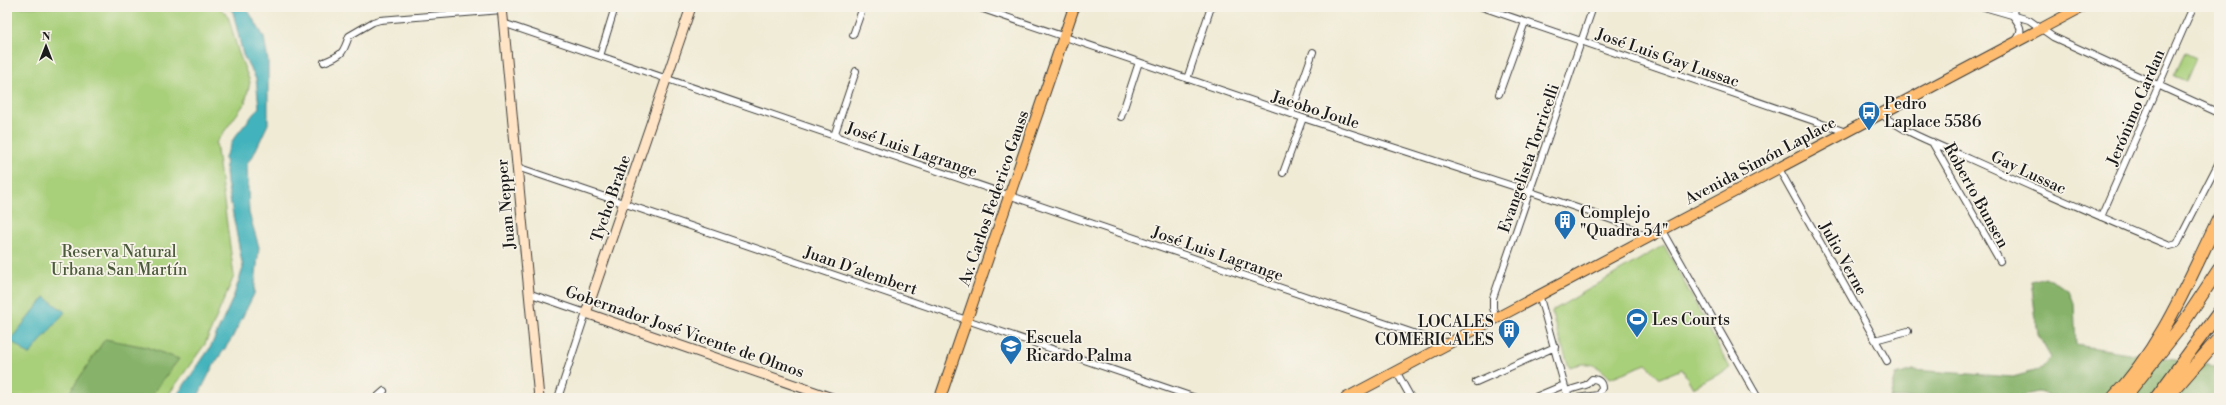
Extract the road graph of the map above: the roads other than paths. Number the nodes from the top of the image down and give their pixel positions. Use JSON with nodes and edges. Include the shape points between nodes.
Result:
{"nodes":[{"id":1,"x":616,"y":7,"type":"edge"},
{"id":2,"x":691,"y":7,"type":"edge"},
{"id":3,"x":863,"y":7,"type":"edge"},
{"id":4,"x":977,"y":7,"type":"edge"},
{"id":5,"x":1074,"y":7,"type":"edge"},
{"id":6,"x":1211,"y":7,"type":"edge"},
{"id":7,"x":1482,"y":7,"type":"edge"},
{"id":8,"x":1593,"y":7,"type":"edge"},
{"id":9,"x":1984,"y":7,"type":"edge"},
{"id":10,"x":2014,"y":7,"type":"edge"},
{"id":11,"x":2082,"y":7,"type":"edge"},
{"id":12,"x":2193,"y":7,"type":"edge"},
{"id":13,"x":502,"y":9,"type":"edge"},
{"id":14,"x":2013,"y":16,"type":"junction"},
{"id":15,"x":1525,"y":22,"type":"junction"},
{"id":16,"x":503,"y":23,"type":"junction"},
{"id":17,"x":2039,"y":28,"type":"junction"},
{"id":18,"x":853,"y":35,"type":"dead end"},
{"id":19,"x":1064,"y":37,"type":"junction"},
{"id":20,"x":2017,"y":40,"type":"junction"},
{"id":21,"x":1581,"y":41,"type":"junction"},
{"id":22,"x":1313,"y":52,"type":"dead end"},
{"id":23,"x":600,"y":56,"type":"junction"},
{"id":24,"x":324,"y":62,"type":"dead end"},
{"id":25,"x":1139,"y":62,"type":"junction"},
{"id":26,"x":856,"y":71,"type":"dead end"},
{"id":27,"x":666,"y":78,"type":"junction"},
{"id":28,"x":1187,"y":79,"type":"junction"},
{"id":29,"x":2159,"y":86,"type":"junction"},
{"id":30,"x":1499,"y":94,"type":"dead end"},
{"id":31,"x":2219,"y":113,"type":"edge"},
{"id":32,"x":1291,"y":114,"type":"junction"},
{"id":33,"x":1881,"y":114,"type":"junction"},
{"id":34,"x":1121,"y":117,"type":"dead end"},
{"id":35,"x":1302,"y":118,"type":"junction"},
{"id":36,"x":1846,"y":132,"type":"junction"},
{"id":37,"x":834,"y":136,"type":"junction"},
{"id":38,"x":1932,"y":142,"type":"junction"},
{"id":39,"x":2219,"y":162,"type":"edge"},
{"id":40,"x":517,"y":167,"type":"junction"},
{"id":41,"x":1778,"y":167,"type":"junction"},
{"id":42,"x":1283,"y":173,"type":"dead end"},
{"id":43,"x":1531,"y":192,"type":"junction"},
{"id":44,"x":1009,"y":196,"type":"junction"},
{"id":45,"x":624,"y":204,"type":"junction"},
{"id":46,"x":2101,"y":217,"type":"junction"},
{"id":47,"x":2219,"y":218,"type":"edge"},
{"id":48,"x":1662,"y":229,"type":"junction"},
{"id":49,"x":1646,"y":237,"type":"junction"},
{"id":50,"x":2000,"y":261,"type":"dead end"},
{"id":51,"x":2219,"y":268,"type":"edge"},
{"id":52,"x":528,"y":293,"type":"junction"},
{"id":53,"x":1539,"y":294,"type":"junction"},
{"id":54,"x":2219,"y":312,"type":"edge"},
{"id":55,"x":586,"y":313,"type":"junction"},
{"id":56,"x":1496,"y":317,"type":"junction"},
{"id":57,"x":966,"y":320,"type":"junction"},
{"id":58,"x":1908,"y":331,"type":"dead end"},
{"id":59,"x":2219,"y":338,"type":"edge"},
{"id":60,"x":1875,"y":340,"type":"junction"},
{"id":61,"x":1449,"y":343,"type":"junction"},
{"id":62,"x":1555,"y":347,"type":"junction"},
{"id":63,"x":1887,"y":361,"type":"dead end"},
{"id":64,"x":1396,"y":371,"type":"junction"},
{"id":65,"x":2183,"y":371,"type":"junction"},
{"id":66,"x":2139,"y":375,"type":"junction"},
{"id":67,"x":1476,"y":382,"type":"dead end"},
{"id":68,"x":1565,"y":388,"type":"junction"},
{"id":69,"x":384,"y":391,"type":"dead end"},
{"id":70,"x":1600,"y":396,"type":"edge"},
{"id":71,"x":376,"y":398,"type":"edge"},
{"id":72,"x":539,"y":398,"type":"edge"},
{"id":73,"x":558,"y":398,"type":"edge"},
{"id":74,"x":832,"y":398,"type":"edge"},
{"id":75,"x":940,"y":398,"type":"edge"},
{"id":76,"x":1196,"y":398,"type":"edge"},
{"id":77,"x":1346,"y":398,"type":"edge"},
{"id":78,"x":1411,"y":398,"type":"edge"},
{"id":79,"x":1533,"y":398,"type":"edge"},
{"id":80,"x":1568,"y":398,"type":"edge"},
{"id":81,"x":1577,"y":398,"type":"edge"},
{"id":82,"x":1758,"y":398,"type":"edge"},
{"id":83,"x":2113,"y":398,"type":"edge"},
{"id":84,"x":2124,"y":398,"type":"edge"},
{"id":85,"x":2156,"y":398,"type":"edge"},
{"id":86,"x":2167,"y":398,"type":"edge"}],
"edges":[{"from":1,"to":23,"type":"street"},
{"from":2,"to":27,"type":"main road","name":"Tycho Brahe"},
{"from":3,"to":18,"type":"street"},
{"from":4,"to":19,"type":"street","name":"Jacobo Joule"},
{"from":5,"to":19,"type":"main road","name":"Av. Carlos Federico Gauss"},
{"from":6,"to":28,"type":"street"},
{"from":7,"to":15,"type":"street","name":"José Luis Gay Lussac"},
{"from":8,"to":21,"type":"street","name":"Evangelista Torricelli"},
{"from":9,"to":14,"type":"street"},
{"from":10,"to":14,"type":"street"},
{"from":11,"to":17,"type":"main road","name":"Avenida Simón Laplace"},
{"from":12,"to":29,"type":"street","name":"Jerónimo Cardan"},
{"from":13,"to":16,"type":"main road","name":"Juan Nepper"},
{"from":13,"to":24,"type":"street","via":[[373,22],[349,36],[345,51]]},
{"from":14,"to":17,"type":"street","via":[[2029,20]]},
{"from":14,"to":20,"type":"street","via":[[2021,31]]},
{"from":15,"to":21,"type":"street","name":"José Luis Gay Lussac"},
{"from":15,"to":30,"type":"street"},
{"from":16,"to":23,"type":"street","name":"José Luis Lagrange"},
{"from":16,"to":40,"type":"main road","name":"Juan Nepper"},
{"from":17,"to":20,"type":"main road","name":"Avenida Simón Laplace"},
{"from":17,"to":29,"type":"street","via":[[2053,38]]},
{"from":19,"to":25,"type":"street","name":"Jacobo Joule"},
{"from":19,"to":44,"type":"main road","name":"Av. Carlos Federico Gauss"},
{"from":20,"to":33,"type":"main road","name":"Avenida Simón Laplace"},
{"from":21,"to":36,"type":"street","name":"José Luis Gay Lussac"},
{"from":21,"to":43,"type":"street","name":"Evangelista Torricelli"},
{"from":22,"to":32,"type":"street"},
{"from":23,"to":27,"type":"street","name":"José Luis Lagrange"},
{"from":25,"to":28,"type":"street","name":"Jacobo Joule"},
{"from":25,"to":34,"type":"street"},
{"from":26,"to":37,"type":"street"},
{"from":27,"to":37,"type":"street","name":"José Luis Lagrange"},
{"from":27,"to":45,"type":"main road","name":"Tycho Brahe"},
{"from":28,"to":32,"type":"street","name":"Jacobo Joule"},
{"from":29,"to":31,"type":"street"},
{"from":29,"to":46,"type":"street","name":"Jerónimo Cardan"},
{"from":32,"to":35,"type":"street","name":"Jacobo Joule"},
{"from":33,"to":36,"type":"main road","name":"Avenida Simón Laplace"},
{"from":33,"to":38,"type":"street","name":"Gay Lussac","via":[[1892,123]]},
{"from":35,"to":42,"type":"street"},
{"from":35,"to":43,"type":"street","name":"Jacobo Joule"},
{"from":36,"to":41,"type":"main road","name":"Avenida Simón Laplace"},
{"from":37,"to":44,"type":"street","name":"José Luis Lagrange"},
{"from":38,"to":46,"type":"street","name":"Gay Lussac"},
{"from":38,"to":50,"type":"street","name":"Roberto Bunsen"},
{"from":39,"to":46,"type":"street","name":"Gay Lussac","via":[[2177,244],[2170,246]]},
{"from":40,"to":45,"type":"street","name":"Juan D´alembert"},
{"from":40,"to":52,"type":"main road","name":"Juan Nepper"},
{"from":41,"to":48,"type":"main road","name":"Avenida Simón Laplace"},
{"from":41,"to":60,"type":"street","name":"Julio Verne"},
{"from":43,"to":49,"type":"street","name":"Jacobo Joule","via":[[1615,221]]},
{"from":43,"to":56,"type":"street","name":"Evangelista Torricelli","via":[[1493,298]]},
{"from":44,"to":57,"type":"main road","name":"Av. Carlos Federico Gauss"},
{"from":44,"to":61,"type":"street","name":"José Luis Lagrange"},
{"from":45,"to":55,"type":"main road","name":"Tycho Brahe"},
{"from":45,"to":57,"type":"street","name":"Juan D´alembert"},
{"from":47,"to":66,"type":"highway"},
{"from":48,"to":49,"type":"main road","name":"Avenida Simón Laplace"},
{"from":48,"to":82,"type":"street"},
{"from":49,"to":53,"type":"main road","name":"Avenida Simón Laplace"},
{"from":51,"to":66,"type":"highway","via":[[2182,325]]},
{"from":52,"to":55,"type":"street","name":"Gobernador José Vicente de Olmos"},
{"from":52,"to":72,"type":"main road","name":"Juan Nepper"},
{"from":53,"to":56,"type":"main road","name":"Avenida Simón Laplace"},
{"from":53,"to":62,"type":"street"},
{"from":54,"to":65,"type":"highway"},
{"from":55,"to":73,"type":"street","name":"Tycho Brahe"},
{"from":55,"to":74,"type":"main road","name":"Gobernador José Vicente de Olmos"},
{"from":56,"to":61,"type":"main road","name":"Avenida Simón Laplace"},
{"from":57,"to":75,"type":"main road","name":"Av. Carlos Federico Gauss"},
{"from":57,"to":76,"type":"street","name":"Juan D´alembert"},
{"from":58,"to":60,"type":"street"},
{"from":59,"to":65,"type":"highway"},
{"from":60,"to":63,"type":"street","name":"Julio Verne"},
{"from":61,"to":64,"type":"main road","name":"Avenida Simón Laplace"},
{"from":62,"to":67,"type":"street"},
{"from":62,"to":68,"type":"street"},
{"from":64,"to":77,"type":"main road","name":"Avenida Simón Laplace"},
{"from":64,"to":78,"type":"street"},
{"from":65,"to":85,"type":"highway"},
{"from":65,"to":86,"type":"highway"},
{"from":66,"to":83,"type":"highway"},
{"from":66,"to":84,"type":"highway"},
{"from":68,"to":70,"type":"street","via":[[1586,385],[1589,380],[1594,379],[1602,386]]},
{"from":68,"to":79,"type":"street"},
{"from":68,"to":80,"type":"street"},
{"from":69,"to":71,"type":"street"},
{"from":70,"to":81,"type":"street"}]}
